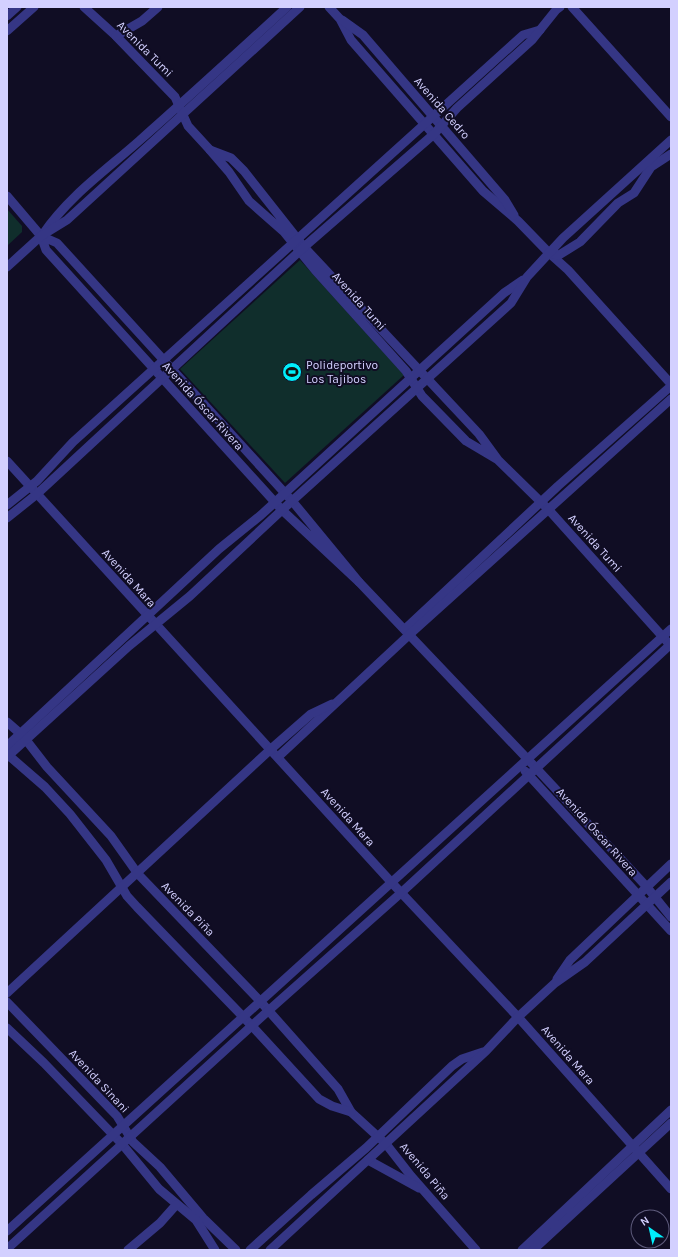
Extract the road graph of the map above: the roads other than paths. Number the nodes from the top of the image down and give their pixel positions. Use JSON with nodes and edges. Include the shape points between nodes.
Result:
{"nodes":[{"id":1,"x":17,"y":7,"type":"edge"},
{"id":2,"x":34,"y":7,"type":"edge"},
{"id":3,"x":84,"y":7,"type":"edge"},
{"id":4,"x":158,"y":7,"type":"edge"},
{"id":5,"x":287,"y":7,"type":"edge"},
{"id":6,"x":300,"y":7,"type":"edge"},
{"id":7,"x":330,"y":7,"type":"edge"},
{"id":8,"x":572,"y":7,"type":"edge"},
{"id":9,"x":558,"y":8,"type":"edge"},
{"id":10,"x":7,"y":16,"type":"edge"},
{"id":11,"x":340,"y":19,"type":"junction"},
{"id":12,"x":540,"y":30,"type":"junction"},
{"id":13,"x":7,"y":31,"type":"edge"},
{"id":14,"x":116,"y":36,"type":"junction"},
{"id":15,"x":180,"y":105,"type":"junction"},
{"id":16,"x":182,"y":116,"type":"junction"},
{"id":17,"x":434,"y":117,"type":"junction"},
{"id":18,"x":671,"y":118,"type":"edge"},
{"id":19,"x":425,"y":125,"type":"junction"},
{"id":20,"x":441,"y":126,"type":"junction"},
{"id":21,"x":434,"y":134,"type":"junction"},
{"id":22,"x":671,"y":140,"type":"edge"},
{"id":23,"x":210,"y":150,"type":"junction"},
{"id":24,"x":671,"y":154,"type":"edge"},
{"id":25,"x":7,"y":196,"type":"edge"},
{"id":26,"x":518,"y":221,"type":"junction"},
{"id":27,"x":42,"y":236,"type":"junction"},
{"id":28,"x":295,"y":241,"type":"junction"},
{"id":29,"x":302,"y":250,"type":"junction"},
{"id":30,"x":549,"y":253,"type":"junction"},
{"id":31,"x":7,"y":267,"type":"edge"},
{"id":32,"x":527,"y":277,"type":"junction"},
{"id":33,"x":163,"y":360,"type":"junction"},
{"id":34,"x":154,"y":369,"type":"junction"},
{"id":35,"x":419,"y":369,"type":"junction"},
{"id":36,"x":172,"y":370,"type":"junction"},
{"id":37,"x":410,"y":378,"type":"junction"},
{"id":38,"x":428,"y":378,"type":"junction"},
{"id":39,"x":163,"y":379,"type":"junction"},
{"id":40,"x":671,"y":385,"type":"edge"},
{"id":41,"x":416,"y":389,"type":"junction"},
{"id":42,"x":671,"y":399,"type":"edge"},
{"id":43,"x":498,"y":460,"type":"junction"},
{"id":44,"x":7,"y":461,"type":"edge"},
{"id":45,"x":30,"y":487,"type":"junction"},
{"id":46,"x":284,"y":493,"type":"junction"},
{"id":47,"x":37,"y":494,"type":"junction"},
{"id":48,"x":274,"y":502,"type":"junction"},
{"id":49,"x":293,"y":502,"type":"junction"},
{"id":50,"x":7,"y":505,"type":"edge"},
{"id":51,"x":544,"y":506,"type":"junction"},
{"id":52,"x":282,"y":510,"type":"junction"},
{"id":53,"x":7,"y":518,"type":"edge"},
{"id":54,"x":359,"y":582,"type":"junction"},
{"id":55,"x":148,"y":616,"type":"junction"},
{"id":56,"x":155,"y":625,"type":"junction"},
{"id":57,"x":671,"y":629,"type":"edge"},
{"id":58,"x":408,"y":631,"type":"junction"},
{"id":59,"x":663,"y":637,"type":"junction"},
{"id":60,"x":671,"y":645,"type":"edge"},
{"id":61,"x":340,"y":700,"type":"junction"},
{"id":62,"x":7,"y":722,"type":"edge"},
{"id":63,"x":23,"y":737,"type":"junction"},
{"id":64,"x":7,"y":746,"type":"edge"},
{"id":65,"x":271,"y":749,"type":"junction"},
{"id":66,"x":8,"y":755,"type":"edge"},
{"id":67,"x":278,"y":757,"type":"junction"},
{"id":68,"x":524,"y":763,"type":"junction"},
{"id":69,"x":536,"y":768,"type":"junction"},
{"id":70,"x":529,"y":774,"type":"junction"},
{"id":71,"x":671,"y":864,"type":"edge"},
{"id":72,"x":138,"y":874,"type":"junction"},
{"id":73,"x":671,"y":882,"type":"edge"},
{"id":74,"x":392,"y":883,"type":"junction"},
{"id":75,"x":646,"y":886,"type":"junction"},
{"id":76,"x":123,"y":887,"type":"junction"},
{"id":77,"x":402,"y":892,"type":"junction"},
{"id":78,"x":637,"y":894,"type":"junction"},
{"id":79,"x":654,"y":897,"type":"junction"},
{"id":80,"x":646,"y":904,"type":"junction"},
{"id":81,"x":671,"y":917,"type":"edge"},
{"id":82,"x":671,"y":931,"type":"edge"},
{"id":83,"x":555,"y":983,"type":"junction"},
{"id":84,"x":7,"y":994,"type":"edge"},
{"id":85,"x":260,"y":1001,"type":"junction"},
{"id":86,"x":7,"y":1002,"type":"edge"},
{"id":87,"x":268,"y":1010,"type":"junction"},
{"id":88,"x":518,"y":1016,"type":"junction"},
{"id":89,"x":243,"y":1018,"type":"junction"},
{"id":90,"x":252,"y":1026,"type":"junction"},
{"id":91,"x":7,"y":1028,"type":"edge"},
{"id":92,"x":486,"y":1051,"type":"junction"},
{"id":93,"x":671,"y":1110,"type":"edge"},
{"id":94,"x":350,"y":1112,"type":"junction"},
{"id":95,"x":671,"y":1124,"type":"edge"},
{"id":96,"x":123,"y":1126,"type":"junction"},
{"id":97,"x":113,"y":1135,"type":"junction"},
{"id":98,"x":129,"y":1136,"type":"junction"},
{"id":99,"x":378,"y":1137,"type":"junction"},
{"id":100,"x":122,"y":1144,"type":"junction"},
{"id":101,"x":386,"y":1144,"type":"junction"},
{"id":102,"x":636,"y":1150,"type":"junction"},
{"id":103,"x":368,"y":1160,"type":"junction"},
{"id":104,"x":671,"y":1189,"type":"edge"},
{"id":105,"x":424,"y":1191,"type":"junction"},
{"id":106,"x":176,"y":1205,"type":"junction"},
{"id":107,"x":7,"y":1231,"type":"edge"},
{"id":108,"x":7,"y":1249,"type":"edge"},
{"id":109,"x":128,"y":1250,"type":"edge"},
{"id":110,"x":215,"y":1250,"type":"edge"},
{"id":111,"x":236,"y":1250,"type":"edge"},
{"id":112,"x":250,"y":1250,"type":"edge"},
{"id":113,"x":270,"y":1250,"type":"edge"},
{"id":114,"x":476,"y":1250,"type":"edge"},
{"id":115,"x":522,"y":1250,"type":"edge"},
{"id":116,"x":533,"y":1250,"type":"edge"}],
"edges":[{"from":1,"to":10,"type":"street"},
{"from":2,"to":13,"type":"street"},
{"from":3,"to":14,"type":"street","name":"Avenida Tumi"},
{"from":4,"to":14,"type":"street","via":[[142,21]]},
{"from":5,"to":15,"type":"street"},
{"from":6,"to":16,"type":"street"},
{"from":7,"to":11,"type":"street","name":"Avenida Cedro"},
{"from":8,"to":18,"type":"street"},
{"from":9,"to":12,"type":"street"},
{"from":11,"to":17,"type":"street","name":"Avenida Cedro","via":[[363,35]]},
{"from":11,"to":19,"type":"street","name":"Avenida Cedro","via":[[351,40]]},
{"from":12,"to":17,"type":"street","via":[[523,35]]},
{"from":12,"to":20,"type":"street"},
{"from":14,"to":15,"type":"street","name":"Avenida Tumi"},
{"from":15,"to":16,"type":"street","name":"Avenida Tumi"},
{"from":15,"to":27,"type":"street","via":[[98,174],[58,213]]},
{"from":16,"to":23,"type":"street","name":"Avenida Tumi"},
{"from":16,"to":27,"type":"street","via":[[68,220]]},
{"from":17,"to":19,"type":"street"},
{"from":17,"to":20,"type":"street","name":"Avenida Cedro"},
{"from":19,"to":21,"type":"street","name":"Avenida Cedro"},
{"from":19,"to":28,"type":"street"},
{"from":20,"to":21,"type":"street"},
{"from":20,"to":26,"type":"street","name":"Avenida Cedro","via":[[505,200]]},
{"from":21,"to":26,"type":"street","name":"Avenida Cedro","via":[[484,192]]},
{"from":21,"to":29,"type":"street"},
{"from":22,"to":30,"type":"street"},
{"from":23,"to":28,"type":"street","name":"Avenida Tumi","via":[[249,201]]},
{"from":23,"to":28,"type":"street","name":"Avenida Tumi","via":[[231,158],[244,171]]},
{"from":24,"to":30,"type":"street","via":[[651,167],[634,192],[618,203],[580,242],[559,255]]},
{"from":25,"to":27,"type":"street","name":"Avenida Óscar Rivera"},
{"from":26,"to":30,"type":"street","name":"Avenida Cedro"},
{"from":27,"to":31,"type":"street"},
{"from":27,"to":33,"type":"street","name":"Avenida Óscar Rivera","via":[[57,244]]},
{"from":27,"to":34,"type":"street","name":"Avenida Óscar Rivera","via":[[46,250]]},
{"from":28,"to":29,"type":"street","name":"Avenida Tumi"},
{"from":28,"to":33,"type":"street"},
{"from":29,"to":35,"type":"street","name":"Avenida Tumi"},
{"from":29,"to":36,"type":"street"},
{"from":29,"to":37,"type":"street","name":"Avenida Tumi"},
{"from":30,"to":32,"type":"street"},
{"from":30,"to":40,"type":"street","name":"Avenida Cedro","via":[[568,270]]},
{"from":32,"to":35,"type":"street","via":[[504,293]]},
{"from":32,"to":38,"type":"street","via":[[511,303]]},
{"from":33,"to":34,"type":"street"},
{"from":33,"to":36,"type":"street","name":"Avenida Óscar Rivera"},
{"from":34,"to":39,"type":"street","name":"Avenida Óscar Rivera"},
{"from":34,"to":45,"type":"street","via":[[73,442]]},
{"from":35,"to":37,"type":"street"},
{"from":35,"to":38,"type":"street","name":"Avenida Tumi"},
{"from":36,"to":39,"type":"street"},
{"from":36,"to":46,"type":"street","name":"Avenida Óscar Rivera"},
{"from":37,"to":41,"type":"street","name":"Avenida Tumi"},
{"from":37,"to":46,"type":"street"},
{"from":38,"to":41,"type":"street"},
{"from":38,"to":43,"type":"street","name":"Avenida Tumi","via":[[479,434]]},
{"from":39,"to":47,"type":"street"},
{"from":39,"to":48,"type":"street","name":"Avenida Óscar Rivera"},
{"from":40,"to":51,"type":"street"},
{"from":41,"to":43,"type":"street","name":"Avenida Tumi","via":[[466,441]]},
{"from":41,"to":49,"type":"street"},
{"from":42,"to":51,"type":"street"},
{"from":43,"to":51,"type":"street","name":"Avenida Tumi"},
{"from":44,"to":45,"type":"street","name":"Avenida Mara"},
{"from":45,"to":47,"type":"street","name":"Avenida Mara"},
{"from":45,"to":50,"type":"street"},
{"from":46,"to":48,"type":"street"},
{"from":46,"to":49,"type":"street","name":"Avenida Óscar Rivera"},
{"from":47,"to":53,"type":"street"},
{"from":47,"to":55,"type":"street","name":"Avenida Mara"},
{"from":48,"to":52,"type":"street","name":"Avenida Óscar Rivera"},
{"from":48,"to":55,"type":"street","via":[[219,549]]},
{"from":49,"to":52,"type":"street"},
{"from":49,"to":54,"type":"street","name":"Avenida Óscar Rivera"},
{"from":51,"to":58,"type":"street"},
{"from":51,"to":59,"type":"street","name":"Avenida Tumi"},
{"from":52,"to":54,"type":"street","name":"Avenida Óscar Rivera"},
{"from":52,"to":56,"type":"street"},
{"from":54,"to":58,"type":"street","name":"Avenida Óscar Rivera"},
{"from":55,"to":56,"type":"street","name":"Avenida Mara"},
{"from":55,"to":63,"type":"street"},
{"from":56,"to":63,"type":"street"},
{"from":56,"to":65,"type":"street","name":"Avenida Mara"},
{"from":57,"to":59,"type":"street"},
{"from":58,"to":61,"type":"street"},
{"from":58,"to":68,"type":"street","name":"Avenida Óscar Rivera","via":[[513,744]]},
{"from":59,"to":60,"type":"street","name":"Avenida Tumi"},
{"from":59,"to":68,"type":"street"},
{"from":60,"to":69,"type":"street"},
{"from":61,"to":65,"type":"street","via":[[311,714]]},
{"from":61,"to":67,"type":"street"},
{"from":62,"to":63,"type":"street","name":"Avenida Piña"},
{"from":63,"to":64,"type":"street"},
{"from":63,"to":66,"type":"street"},
{"from":63,"to":72,"type":"street","name":"Avenida Piña","via":[[110,836]]},
{"from":65,"to":67,"type":"street","name":"Avenida Mara"},
{"from":65,"to":72,"type":"street"},
{"from":66,"to":76,"type":"street","name":"Avenida Piña","via":[[59,801],[106,860]]},
{"from":67,"to":74,"type":"street","name":"Avenida Mara"},
{"from":68,"to":69,"type":"street","name":"Avenida Óscar Rivera"},
{"from":68,"to":70,"type":"street","name":"Avenida Óscar Rivera"},
{"from":68,"to":74,"type":"street"},
{"from":69,"to":70,"type":"street"},
{"from":69,"to":75,"type":"street","name":"Avenida Óscar Rivera"},
{"from":70,"to":77,"type":"street"},
{"from":70,"to":78,"type":"street","name":"Avenida Óscar Rivera"},
{"from":71,"to":75,"type":"street"},
{"from":72,"to":76,"type":"street"},
{"from":72,"to":85,"type":"street","name":"Avenida Piña"},
{"from":73,"to":79,"type":"street"},
{"from":74,"to":77,"type":"street","name":"Avenida Mara"},
{"from":74,"to":85,"type":"street"},
{"from":75,"to":78,"type":"street"},
{"from":75,"to":79,"type":"street","name":"Avenida Óscar Rivera"},
{"from":76,"to":84,"type":"street"},
{"from":76,"to":89,"type":"street","name":"Avenida Piña","via":[[137,907]]},
{"from":77,"to":87,"type":"street"},
{"from":77,"to":88,"type":"street","name":"Avenida Mara"},
{"from":78,"to":80,"type":"street","name":"Avenida Óscar Rivera"},
{"from":78,"to":83,"type":"street","via":[[570,960]]},
{"from":79,"to":80,"type":"street"},
{"from":79,"to":81,"type":"street","name":"Avenida Óscar Rivera"},
{"from":80,"to":82,"type":"street","name":"Avenida Óscar Rivera"},
{"from":80,"to":83,"type":"street","via":[[586,962]]},
{"from":83,"to":88,"type":"street"},
{"from":85,"to":87,"type":"street","name":"Avenida Piña"},
{"from":85,"to":89,"type":"street"},
{"from":86,"to":96,"type":"street","name":"Avenida Sinani","via":[[117,1116]]},
{"from":87,"to":90,"type":"street"},
{"from":87,"to":94,"type":"street","name":"Avenida Piña","via":[[338,1089]]},
{"from":88,"to":92,"type":"street"},
{"from":88,"to":102,"type":"street","name":"Avenida Mara"},
{"from":89,"to":90,"type":"street","name":"Avenida Piña"},
{"from":89,"to":96,"type":"street"},
{"from":90,"to":94,"type":"street","name":"Avenida Piña","via":[[319,1099]]},
{"from":90,"to":98,"type":"street"},
{"from":91,"to":97,"type":"street"},
{"from":92,"to":99,"type":"street","via":[[462,1059],[452,1066]]},
{"from":92,"to":101,"type":"street"},
{"from":93,"to":102,"type":"street"},
{"from":94,"to":99,"type":"street","name":"Avenida Piña"},
{"from":95,"to":102,"type":"street"},
{"from":96,"to":97,"type":"street"},
{"from":96,"to":98,"type":"street","name":"Avenida Sinani"},
{"from":97,"to":100,"type":"street"},
{"from":97,"to":107,"type":"street"},
{"from":98,"to":100,"type":"street"},
{"from":98,"to":111,"type":"street","name":"Avenida Sinani","via":[[132,1142],[160,1167],[203,1218]]},
{"from":99,"to":101,"type":"street","name":"Avenida Piña"},
{"from":99,"to":112,"type":"street"},
{"from":100,"to":106,"type":"street","via":[[159,1189]]},
{"from":100,"to":108,"type":"street"},
{"from":101,"to":103,"type":"street"},
{"from":101,"to":105,"type":"street","name":"Avenida Piña"},
{"from":102,"to":104,"type":"street","name":"Avenida Mara"},
{"from":102,"to":115,"type":"street"},
{"from":102,"to":116,"type":"street"},
{"from":103,"to":105,"type":"street"},
{"from":103,"to":113,"type":"street"},
{"from":105,"to":114,"type":"street","name":"Avenida Piña"},
{"from":106,"to":109,"type":"street"},
{"from":106,"to":110,"type":"street","via":[[196,1220]]}]}
